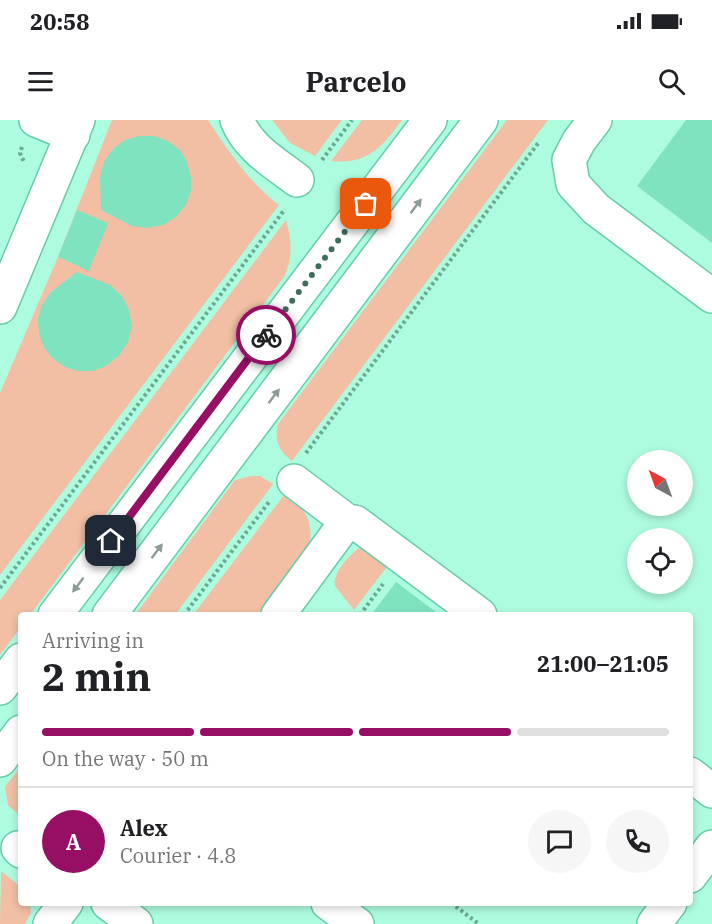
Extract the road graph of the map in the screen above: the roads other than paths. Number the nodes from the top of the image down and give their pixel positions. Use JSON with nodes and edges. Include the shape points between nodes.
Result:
{"nodes":[{"id":1,"x":36,"y":120,"type":"edge"},
{"id":2,"x":237,"y":120,"type":"edge"},
{"id":3,"x":430,"y":120,"type":"edge"},
{"id":4,"x":481,"y":120,"type":"edge"},
{"id":5,"x":595,"y":120,"type":"edge"},
{"id":6,"x":76,"y":127,"type":"edge"},
{"id":7,"x":301,"y":183,"type":"road end"},
{"id":8,"x":712,"y":296,"type":"edge"},
{"id":9,"x":0,"y":307,"type":"edge"},
{"id":10,"x":290,"y":478,"type":"road end"},
{"id":11,"x":347,"y":521,"type":"junction"},
{"id":12,"x":57,"y":612,"type":"edge"},
{"id":13,"x":111,"y":612,"type":"edge"},
{"id":14,"x":280,"y":612,"type":"edge"},
{"id":15,"x":476,"y":612,"type":"edge"},
{"id":16,"x":18,"y":664,"type":"edge"},
{"id":17,"x":0,"y":688,"type":"edge"},
{"id":18,"x":18,"y":736,"type":"edge"},
{"id":19,"x":0,"y":760,"type":"edge"},
{"id":20,"x":693,"y":776,"type":"edge"},
{"id":21,"x":712,"y":791,"type":"edge"},
{"id":22,"x":712,"y":848,"type":"edge"},
{"id":23,"x":693,"y":872,"type":"edge"},
{"id":24,"x":64,"y":906,"type":"edge"},
{"id":25,"x":112,"y":906,"type":"edge"},
{"id":26,"x":332,"y":906,"type":"edge"},
{"id":27,"x":668,"y":906,"type":"edge"},
{"id":28,"x":50,"y":924,"type":"edge"},
{"id":29,"x":136,"y":924,"type":"edge"},
{"id":30,"x":357,"y":924,"type":"edge"},
{"id":31,"x":654,"y":924,"type":"edge"}],
"edges":[{"from":1,"to":6,"type":"main road"},
{"from":2,"to":7,"type":"main road","via":[[259,151]]},
{"from":3,"to":12,"type":"main road","one_way":true},
{"from":13,"to":4,"type":"main road","one_way":true},
{"from":5,"to":8,"type":"main road","via":[[569,160],[573,184],[596,208]]},
{"from":6,"to":9,"type":"main road"},
{"from":10,"to":11,"type":"main road"},
{"from":11,"to":14,"type":"main road"},
{"from":11,"to":15,"type":"main road","via":[[355,522]]},
{"from":16,"to":17,"type":"main road"},
{"from":18,"to":19,"type":"main road"},
{"from":20,"to":21,"type":"main road"},
{"from":22,"to":23,"type":"main road"},
{"from":24,"to":28,"type":"main road"},
{"from":25,"to":29,"type":"main road"},
{"from":26,"to":30,"type":"main road"},
{"from":27,"to":31,"type":"main road"}]}
